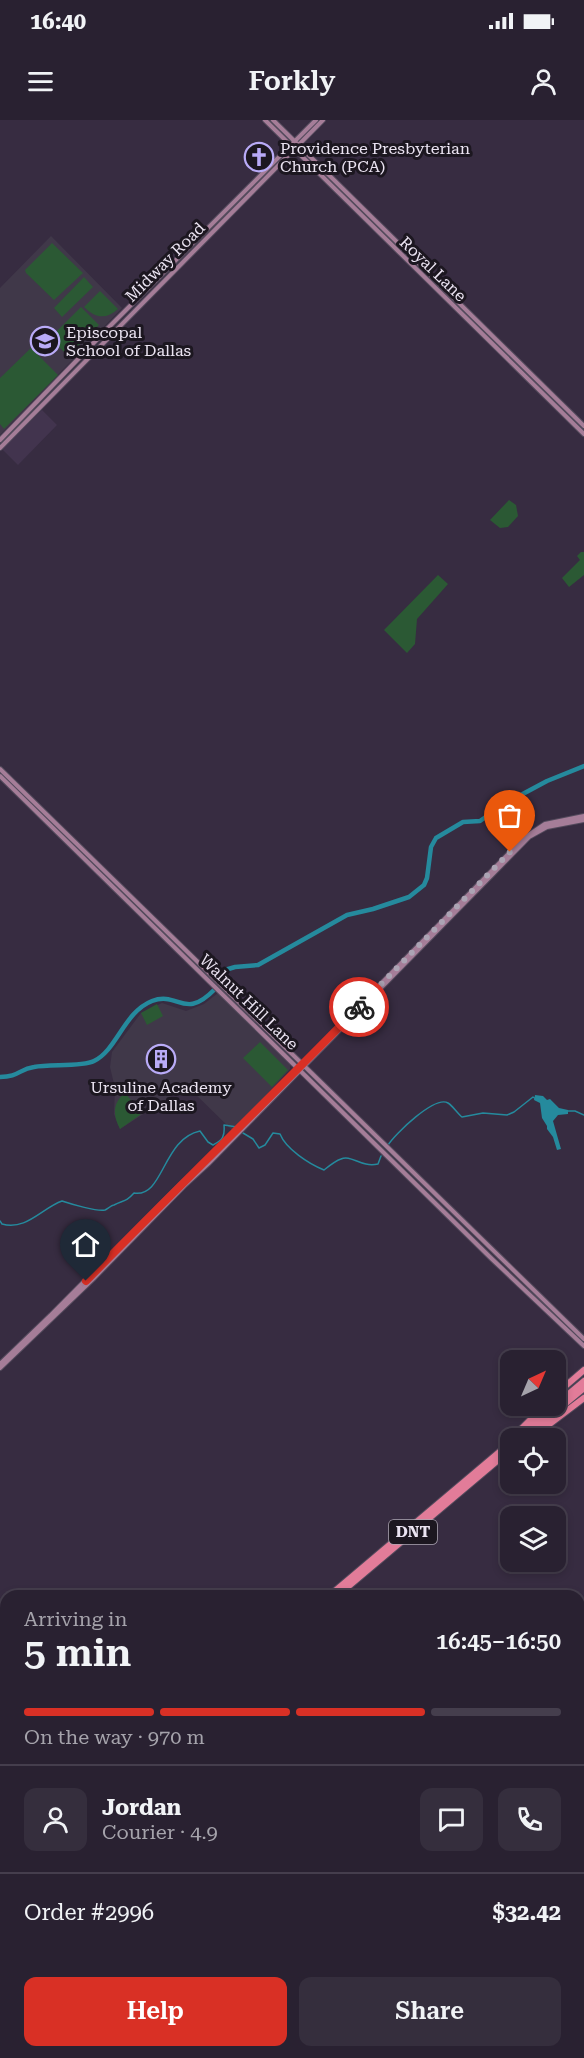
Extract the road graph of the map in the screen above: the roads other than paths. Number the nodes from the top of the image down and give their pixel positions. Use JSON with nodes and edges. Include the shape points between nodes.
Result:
{"nodes":[{"id":1,"x":265,"y":120,"type":"edge"},
{"id":2,"x":273,"y":120,"type":"edge"},
{"id":3,"x":316,"y":120,"type":"edge"},
{"id":4,"x":323,"y":120,"type":"edge"},
{"id":5,"x":294,"y":145,"type":"junction"},
{"id":6,"x":455,"y":304,"type":"junction"},
{"id":7,"x":584,"y":426,"type":"edge"},
{"id":8,"x":17,"y":427,"type":"junction"},
{"id":9,"x":584,"y":434,"type":"edge"},
{"id":10,"x":0,"y":440,"type":"edge"},
{"id":11,"x":0,"y":448,"type":"edge"},
{"id":12,"x":0,"y":769,"type":"edge"},
{"id":13,"x":0,"y":776,"type":"edge"},
{"id":14,"x":47,"y":818,"type":"junction"},
{"id":15,"x":584,"y":818,"type":"edge"},
{"id":16,"x":94,"y":865,"type":"junction"},
{"id":17,"x":266,"y":1032,"type":"junction"},
{"id":18,"x":302,"y":1067,"type":"junction"},
{"id":19,"x":584,"y":1339,"type":"edge"},
{"id":20,"x":584,"y":1346,"type":"edge"},
{"id":21,"x":0,"y":1366,"type":"edge"},
{"id":22,"x":584,"y":1370,"type":"edge"},
{"id":23,"x":584,"y":1381,"type":"edge"},
{"id":24,"x":566,"y":1386,"type":"edge"},
{"id":25,"x":584,"y":1388,"type":"edge"},
{"id":26,"x":584,"y":1398,"type":"edge"},
{"id":27,"x":535,"y":1416,"type":"edge"},
{"id":28,"x":523,"y":1428,"type":"edge"},
{"id":29,"x":527,"y":1428,"type":"edge"},
{"id":30,"x":536,"y":1428,"type":"edge"},
{"id":31,"x":544,"y":1428,"type":"edge"},
{"id":32,"x":500,"y":1452,"type":"edge"},
{"id":33,"x":500,"y":1459,"type":"edge"},
{"id":34,"x":336,"y":1590,"type":"edge"},
{"id":35,"x":344,"y":1590,"type":"edge"}],
"edges":[{"from":1,"to":5,"type":"main road","name":"Royal Lane"},
{"from":2,"to":5,"type":"main road","name":"Royal Lane"},
{"from":3,"to":5,"type":"main road","name":"Midway Road"},
{"from":4,"to":5,"type":"main road","name":"Midway Road"},
{"from":5,"to":6,"type":"main road","name":"Royal Lane"},
{"from":5,"to":8,"type":"main road","name":"Midway Road"},
{"from":6,"to":7,"type":"main road","name":"Royal Lane"},
{"from":6,"to":9,"type":"main road","name":"Royal Lane"},
{"from":8,"to":10,"type":"main road","name":"Midway Road"},
{"from":8,"to":11,"type":"main road","name":"Midway Road"},
{"from":12,"to":14,"type":"main road","name":"Walnut Hill Lane"},
{"from":13,"to":14,"type":"main road","name":"Walnut Hill Lane"},
{"from":14,"to":16,"type":"main road","name":"Walnut Hill Lane"},
{"from":15,"to":18,"type":"main road","via":[[528,836]]},
{"from":16,"to":17,"type":"main road","name":"Walnut Hill Lane"},
{"from":16,"to":17,"type":"main road","name":"Walnut Hill Lane"},
{"from":17,"to":18,"type":"main road","name":"Walnut Hill Lane"},
{"from":18,"to":19,"type":"main road","name":"Walnut Hill Lane"},
{"from":18,"to":20,"type":"main road","name":"Walnut Hill Lane"},
{"from":18,"to":21,"type":"main road"},
{"from":22,"to":24,"type":"highway"},
{"from":23,"to":29,"type":"highway","number":"DNT"},
{"from":25,"to":30,"type":"highway"},
{"from":26,"to":31,"type":"highway"},
{"from":27,"to":28,"type":"highway"},
{"from":32,"to":34,"type":"highway","number":"DNT"},
{"from":33,"to":35,"type":"highway","number":"DNT"}]}
